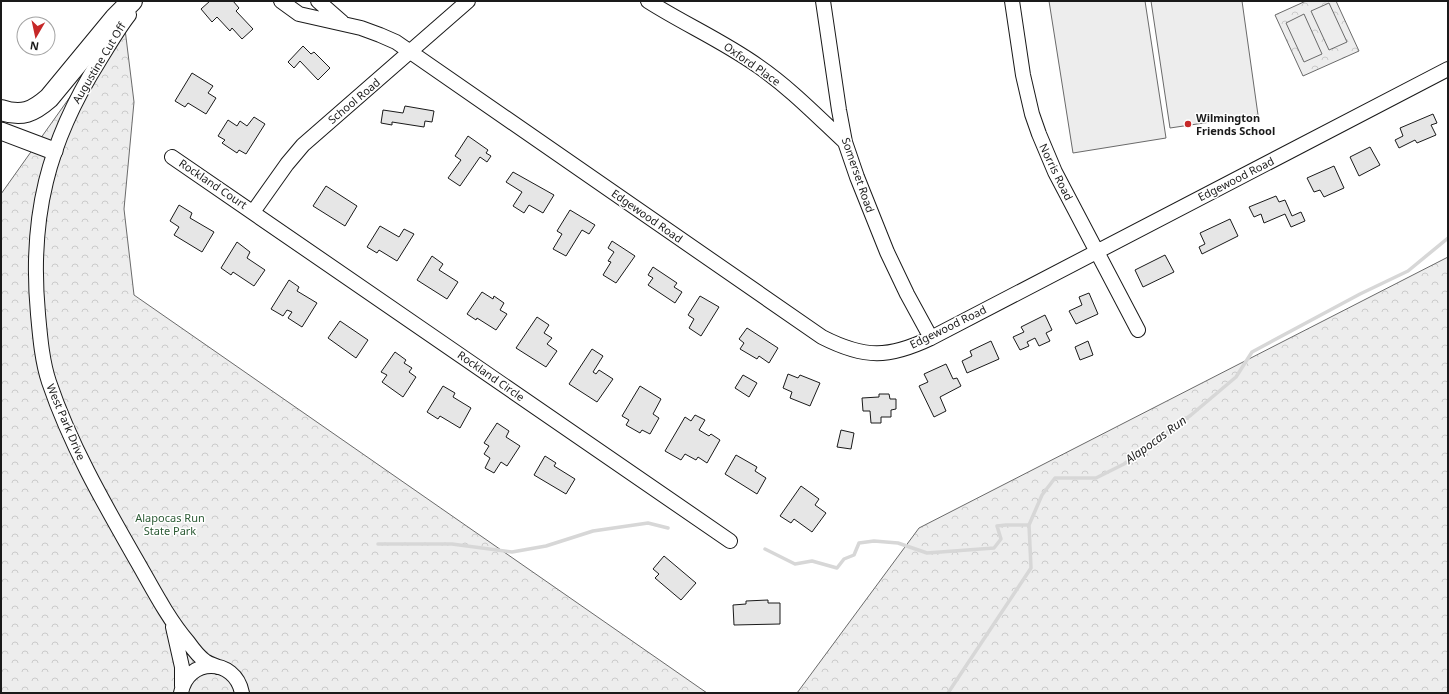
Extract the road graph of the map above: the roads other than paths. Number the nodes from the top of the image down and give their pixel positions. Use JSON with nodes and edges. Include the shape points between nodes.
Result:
{"nodes":[{"id":1,"x":132,"y":1,"type":"edge"},
{"id":2,"x":141,"y":1,"type":"edge"},
{"id":3,"x":281,"y":1,"type":"edge"},
{"id":4,"x":318,"y":1,"type":"edge"},
{"id":5,"x":468,"y":1,"type":"edge"},
{"id":6,"x":648,"y":1,"type":"edge"},
{"id":7,"x":823,"y":1,"type":"edge"},
{"id":8,"x":1012,"y":1,"type":"edge"},
{"id":9,"x":346,"y":24,"type":"junction"},
{"id":10,"x":410,"y":52,"type":"junction"},
{"id":11,"x":1448,"y":69,"type":"edge"},
{"id":12,"x":1,"y":110,"type":"edge"},
{"id":13,"x":1,"y":131,"type":"edge"},
{"id":14,"x":845,"y":142,"type":"junction"},
{"id":15,"x":54,"y":151,"type":"junction"},
{"id":16,"x":172,"y":157,"type":"dead end"},
{"id":17,"x":253,"y":212,"type":"junction"},
{"id":18,"x":1096,"y":251,"type":"junction"},
{"id":19,"x":1138,"y":330,"type":"dead end"},
{"id":20,"x":931,"y":338,"type":"junction"},
{"id":21,"x":730,"y":541,"type":"dead end"},
{"id":22,"x":173,"y":624,"type":"junction"},
{"id":23,"x":218,"y":667,"type":"junction"},
{"id":24,"x":181,"y":691,"type":"edge"},
{"id":25,"x":242,"y":693,"type":"edge"}],
"edges":[{"from":1,"to":12,"type":"highway","via":[[49,98],[26,112]]},
{"from":2,"to":15,"type":"street","name":"Augustine Cut Off","via":[[124,21],[85,83]]},
{"from":3,"to":9,"type":"street","name":"Edgewood Road","via":[[299,14]]},
{"from":4,"to":9,"type":"street","name":"Edgewood Road"},
{"from":5,"to":10,"type":"street","name":"School Road"},
{"from":6,"to":14,"type":"street","name":"Oxford Place","via":[[759,66]]},
{"from":7,"to":14,"type":"street","name":"Somerset Road"},
{"from":8,"to":18,"type":"street","name":"Norris Road","via":[[1023,75],[1032,114],[1055,172]]},
{"from":9,"to":10,"type":"street","name":"Edgewood Road","via":[[380,35]]},
{"from":10,"to":17,"type":"street","name":"School Road","via":[[303,145]]},
{"from":10,"to":20,"type":"street","name":"Edgewood Road","via":[[822,337],[855,352],[870,354],[899,351]]},
{"from":11,"to":18,"type":"street","name":"Edgewood Road"},
{"from":13,"to":15,"type":"main road"},
{"from":14,"to":20,"type":"street","name":"Somerset Road","via":[[887,252]]},
{"from":15,"to":22,"type":"street","name":"West Park Drive","via":[[38,219],[36,254],[39,328],[48,380],[90,478]]},
{"from":16,"to":17,"type":"street","name":"Rockland Court"},
{"from":17,"to":21,"type":"street","name":"Rockland Circle"},
{"from":18,"to":19,"type":"street","name":"Norris Road"},
{"from":18,"to":20,"type":"street","name":"Edgewood Road"},
{"from":22,"to":23,"type":"street","name":"West Park Drive","via":[[200,656]]},
{"from":22,"to":24,"type":"street","name":"West Park Drive","via":[[182,667]]},
{"from":23,"to":24,"type":"street","via":[[197,669],[187,678]]},
{"from":23,"to":25,"type":"street","name":"West Park Drive","via":[[226,669],[235,677]]}]}
